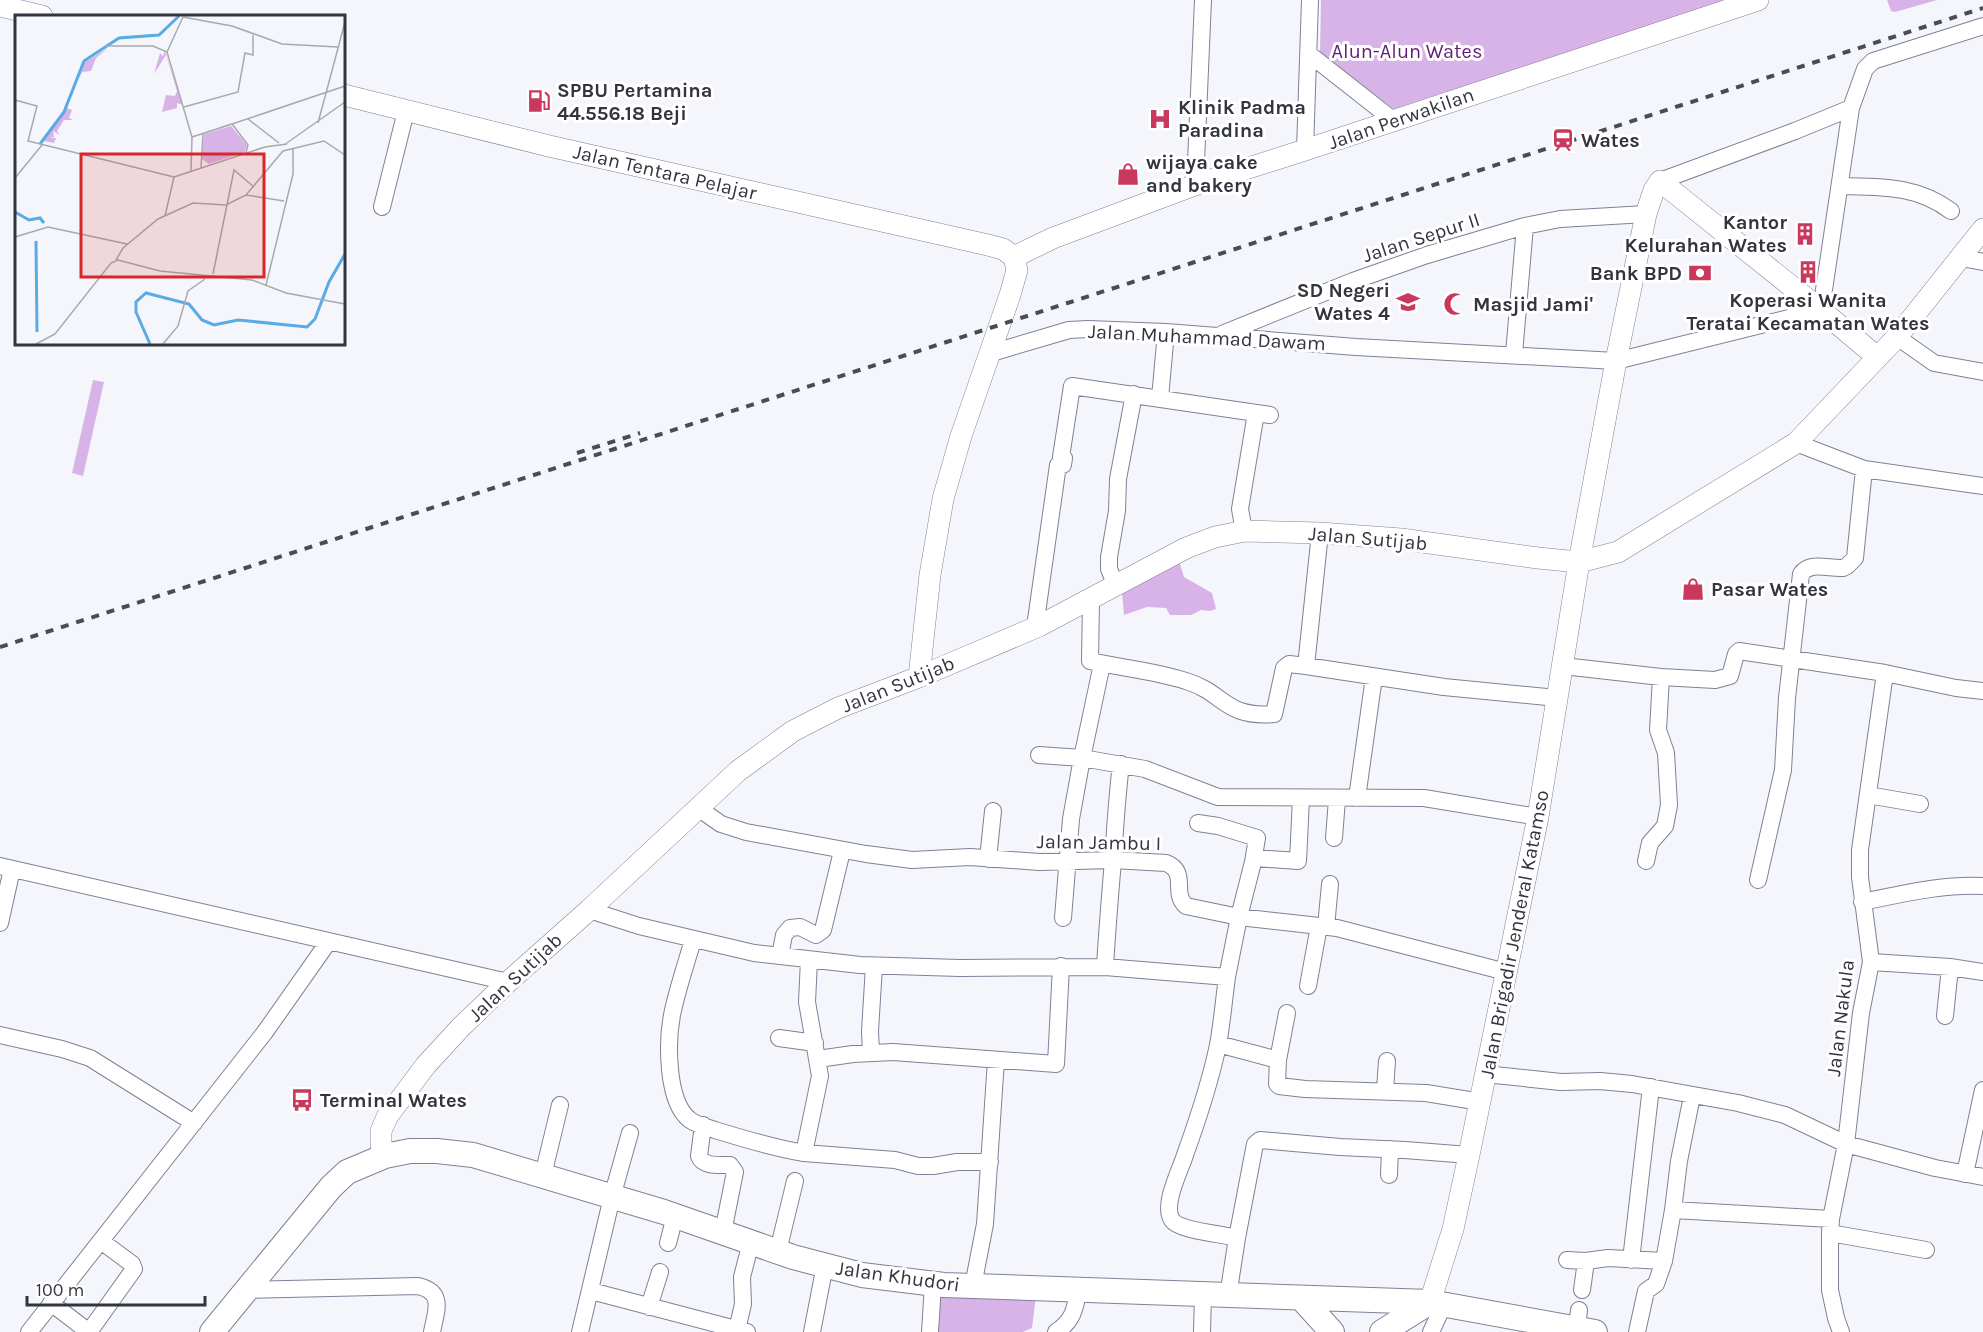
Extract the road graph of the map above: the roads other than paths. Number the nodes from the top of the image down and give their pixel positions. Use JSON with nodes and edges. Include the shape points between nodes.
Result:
{"nodes":[{"id":1,"x":1203,"y":0,"type":"edge"},
{"id":2,"x":1310,"y":0,"type":"edge"},
{"id":3,"x":1758,"y":0,"type":"edge"},
{"id":4,"x":0,"y":6,"type":"edge"},
{"id":5,"x":38,"y":15,"type":"edge"},
{"id":6,"x":1983,"y":26,"type":"edge"},
{"id":7,"x":1309,"y":54,"type":"junction"},
{"id":8,"x":345,"y":95,"type":"edge"},
{"id":9,"x":1851,"y":108,"type":"junction"},
{"id":10,"x":406,"y":111,"type":"junction"},
{"id":11,"x":1393,"y":120,"type":"junction"},
{"id":12,"x":1305,"y":150,"type":"junction"},
{"id":13,"x":1660,"y":181,"type":"junction"},
{"id":14,"x":1195,"y":184,"type":"junction"},
{"id":15,"x":1840,"y":186,"type":"junction"},
{"id":16,"x":382,"y":207,"type":"dead end"},
{"id":17,"x":1951,"y":211,"type":"dead end"},
{"id":18,"x":1646,"y":214,"type":"junction"},
{"id":19,"x":1525,"y":226,"type":"junction"},
{"id":20,"x":1983,"y":229,"type":"edge"},
{"id":21,"x":1014,"y":257,"type":"junction"},
{"id":22,"x":1961,"y":258,"type":"junction"},
{"id":23,"x":1983,"y":262,"type":"edge"},
{"id":24,"x":1821,"y":310,"type":"junction"},
{"id":25,"x":1166,"y":332,"type":"junction"},
{"id":26,"x":1218,"y":336,"type":"junction"},
{"id":27,"x":1897,"y":337,"type":"junction"},
{"id":28,"x":988,"y":354,"type":"junction"},
{"id":29,"x":1514,"y":354,"type":"junction"},
{"id":30,"x":1877,"y":357,"type":"junction"},
{"id":31,"x":1616,"y":361,"type":"junction"},
{"id":32,"x":1983,"y":372,"type":"edge"},
{"id":33,"x":1134,"y":394,"type":"junction"},
{"id":34,"x":1160,"y":398,"type":"junction"},
{"id":35,"x":1796,"y":443,"type":"junction"},
{"id":36,"x":1864,"y":469,"type":"junction"},
{"id":37,"x":1983,"y":486,"type":"edge"},
{"id":38,"x":1244,"y":531,"type":"junction"},
{"id":39,"x":1320,"y":533,"type":"junction"},
{"id":40,"x":1579,"y":561,"type":"junction"},
{"id":41,"x":1116,"y":586,"type":"junction"},
{"id":42,"x":1091,"y":600,"type":"junction"},
{"id":43,"x":1035,"y":627,"type":"junction"},
{"id":44,"x":1792,"y":660,"type":"junction"},
{"id":45,"x":1102,"y":663,"type":"junction"},
{"id":46,"x":1306,"y":666,"type":"junction"},
{"id":47,"x":1563,"y":666,"type":"junction"},
{"id":48,"x":1885,"y":673,"type":"junction"},
{"id":49,"x":919,"y":676,"type":"junction"},
{"id":50,"x":1374,"y":676,"type":"junction"},
{"id":51,"x":1661,"y":677,"type":"junction"},
{"id":52,"x":1983,"y":691,"type":"edge"},
{"id":53,"x":1557,"y":698,"type":"junction"},
{"id":54,"x":1039,"y":755,"type":"dead end"},
{"id":55,"x":1082,"y":758,"type":"junction"},
{"id":56,"x":1121,"y":764,"type":"junction"},
{"id":57,"x":1868,"y":795,"type":"junction"},
{"id":58,"x":1301,"y":798,"type":"junction"},
{"id":59,"x":1357,"y":798,"type":"junction"},
{"id":60,"x":1337,"y":799,"type":"junction"},
{"id":61,"x":1920,"y":804,"type":"dead end"},
{"id":62,"x":698,"y":808,"type":"junction"},
{"id":63,"x":993,"y":811,"type":"dead end"},
{"id":64,"x":1538,"y":817,"type":"junction"},
{"id":65,"x":1198,"y":823,"type":"dead end"},
{"id":66,"x":1334,"y":838,"type":"dead end"},
{"id":67,"x":842,"y":851,"type":"junction"},
{"id":68,"x":1254,"y":858,"type":"junction"},
{"id":69,"x":988,"y":859,"type":"junction"},
{"id":70,"x":1113,"y":860,"type":"junction"},
{"id":71,"x":1646,"y":861,"type":"dead end"},
{"id":72,"x":1068,"y":863,"type":"junction"},
{"id":73,"x":6,"y":867,"type":"edge"},
{"id":74,"x":1758,"y":880,"type":"dead end"},
{"id":75,"x":1330,"y":884,"type":"dead end"},
{"id":76,"x":1983,"y":886,"type":"edge"},
{"id":77,"x":1862,"y":902,"type":"junction"},
{"id":78,"x":589,"y":910,"type":"junction"},
{"id":79,"x":1239,"y":917,"type":"junction"},
{"id":80,"x":1063,"y":918,"type":"dead end"},
{"id":81,"x":0,"y":923,"type":"edge"},
{"id":82,"x":1323,"y":927,"type":"junction"},
{"id":83,"x":693,"y":940,"type":"junction"},
{"id":84,"x":328,"y":942,"type":"junction"},
{"id":85,"x":780,"y":956,"type":"junction"},
{"id":86,"x":809,"y":960,"type":"junction"},
{"id":87,"x":1871,"y":962,"type":"junction"},
{"id":88,"x":874,"y":966,"type":"junction"},
{"id":89,"x":1061,"y":966,"type":"junction"},
{"id":90,"x":1106,"y":967,"type":"junction"},
{"id":91,"x":1950,"y":967,"type":"junction"},
{"id":92,"x":1506,"y":972,"type":"junction"},
{"id":93,"x":1983,"y":972,"type":"edge"},
{"id":94,"x":1227,"y":977,"type":"junction"},
{"id":95,"x":508,"y":982,"type":"junction"},
{"id":96,"x":1308,"y":986,"type":"dead end"},
{"id":97,"x":1287,"y":1013,"type":"dead end"},
{"id":98,"x":1945,"y":1016,"type":"dead end"},
{"id":99,"x":0,"y":1035,"type":"edge"},
{"id":100,"x":779,"y":1038,"type":"dead end"},
{"id":101,"x":1218,"y":1044,"type":"junction"},
{"id":102,"x":816,"y":1051,"type":"junction"},
{"id":103,"x":871,"y":1053,"type":"junction"},
{"id":104,"x":1278,"y":1059,"type":"junction"},
{"id":105,"x":996,"y":1060,"type":"junction"},
{"id":106,"x":1387,"y":1061,"type":"dead end"},
{"id":107,"x":1485,"y":1074,"type":"junction"},
{"id":108,"x":1651,"y":1087,"type":"junction"},
{"id":109,"x":1385,"y":1090,"type":"junction"},
{"id":110,"x":1983,"y":1090,"type":"edge"},
{"id":111,"x":1692,"y":1096,"type":"junction"},
{"id":112,"x":1481,"y":1102,"type":"junction"},
{"id":113,"x":560,"y":1105,"type":"dead end"},
{"id":114,"x":194,"y":1123,"type":"junction"},
{"id":115,"x":703,"y":1125,"type":"junction"},
{"id":116,"x":630,"y":1133,"type":"dead end"},
{"id":117,"x":1846,"y":1144,"type":"junction"},
{"id":118,"x":1390,"y":1149,"type":"junction"},
{"id":119,"x":804,"y":1153,"type":"junction"},
{"id":120,"x":1469,"y":1155,"type":"junction"},
{"id":121,"x":385,"y":1156,"type":"junction"},
{"id":122,"x":990,"y":1162,"type":"junction"},
{"id":123,"x":1965,"y":1174,"type":"junction"},
{"id":124,"x":543,"y":1175,"type":"junction"},
{"id":125,"x":1389,"y":1175,"type":"dead end"},
{"id":126,"x":1983,"y":1177,"type":"edge"},
{"id":127,"x":795,"y":1181,"type":"dead end"},
{"id":128,"x":612,"y":1197,"type":"junction"},
{"id":129,"x":1673,"y":1210,"type":"junction"},
{"id":130,"x":675,"y":1216,"type":"junction"},
{"id":131,"x":1830,"y":1226,"type":"junction"},
{"id":132,"x":723,"y":1232,"type":"junction"},
{"id":133,"x":1237,"y":1238,"type":"junction"},
{"id":134,"x":101,"y":1241,"type":"junction"},
{"id":135,"x":751,"y":1242,"type":"junction"},
{"id":136,"x":668,"y":1243,"type":"dead end"},
{"id":137,"x":778,"y":1251,"type":"junction"},
{"id":138,"x":1926,"y":1251,"type":"dead end"},
{"id":139,"x":1567,"y":1260,"type":"dead end"},
{"id":140,"x":1631,"y":1260,"type":"junction"},
{"id":141,"x":1586,"y":1261,"type":"junction"},
{"id":142,"x":1664,"y":1261,"type":"junction"},
{"id":143,"x":825,"y":1265,"type":"junction"},
{"id":144,"x":660,"y":1272,"type":"dead end"},
{"id":145,"x":933,"y":1284,"type":"junction"},
{"id":146,"x":973,"y":1286,"type":"junction"},
{"id":147,"x":245,"y":1290,"type":"junction"},
{"id":148,"x":1079,"y":1290,"type":"junction"},
{"id":149,"x":1582,"y":1290,"type":"dead end"},
{"id":150,"x":591,"y":1291,"type":"junction"},
{"id":151,"x":1203,"y":1295,"type":"junction"},
{"id":152,"x":1228,"y":1296,"type":"junction"},
{"id":153,"x":1302,"y":1299,"type":"junction"},
{"id":154,"x":51,"y":1303,"type":"junction"},
{"id":155,"x":1437,"y":1303,"type":"junction"},
{"id":156,"x":649,"y":1307,"type":"junction"},
{"id":157,"x":1584,"y":1324,"type":"edge"},
{"id":158,"x":1533,"y":1326,"type":"edge"},
{"id":159,"x":734,"y":1330,"type":"edge"},
{"id":160,"x":29,"y":1332,"type":"edge"},
{"id":161,"x":89,"y":1332,"type":"edge"},
{"id":162,"x":212,"y":1332,"type":"edge"},
{"id":163,"x":432,"y":1332,"type":"edge"},
{"id":164,"x":580,"y":1332,"type":"edge"},
{"id":165,"x":812,"y":1332,"type":"edge"},
{"id":166,"x":930,"y":1332,"type":"edge"},
{"id":167,"x":1056,"y":1332,"type":"edge"},
{"id":168,"x":1202,"y":1332,"type":"edge"},
{"id":169,"x":1332,"y":1332,"type":"edge"},
{"id":170,"x":1382,"y":1332,"type":"edge"},
{"id":171,"x":1431,"y":1332,"type":"edge"},
{"id":172,"x":1637,"y":1332,"type":"edge"},
{"id":173,"x":1841,"y":1332,"type":"edge"}],
"edges":[{"from":1,"to":14,"type":"street"},
{"from":2,"to":7,"type":"street"},
{"from":3,"to":11,"type":"main road","name":"Jalan Perwakilan"},
{"from":4,"to":5,"type":"main road"},
{"from":6,"to":9,"type":"street","via":[[1873,61],[1865,69]]},
{"from":7,"to":11,"type":"street"},
{"from":7,"to":12,"type":"street"},
{"from":8,"to":10,"type":"main road","name":"Jalan Tentara Pelajar"},
{"from":9,"to":13,"type":"street"},
{"from":9,"to":15,"type":"street"},
{"from":10,"to":16,"type":"street"},
{"from":10,"to":21,"type":"main road","name":"Jalan Tentara Pelajar","via":[[988,245]]},
{"from":11,"to":12,"type":"main road","name":"Jalan Perwakilan"},
{"from":12,"to":14,"type":"main road","name":"Jalan Perwakilan"},
{"from":13,"to":18,"type":"main road","name":"Jalan Brigadir Jenderal Katamso"},
{"from":13,"to":24,"type":"main road"},
{"from":14,"to":21,"type":"main road","name":"Jalan Perwakilan","via":[[1053,238]]},
{"from":15,"to":17,"type":"street","via":[[1910,190]]},
{"from":15,"to":24,"type":"street"},
{"from":18,"to":19,"type":"street","name":"Jalan Sepur II","via":[[1560,219]]},
{"from":18,"to":31,"type":"main road","name":"Jalan Brigadir Jenderal Katamso"},
{"from":19,"to":26,"type":"street","name":"Jalan Sepur II","via":[[1353,281]]},
{"from":19,"to":29,"type":"street"},
{"from":20,"to":22,"type":"main road","name":"Jalan Sutijab"},
{"from":21,"to":28,"type":"main road","via":[[1017,270]]},
{"from":22,"to":23,"type":"street"},
{"from":22,"to":27,"type":"main road","name":"Jalan Sutijab"},
{"from":24,"to":30,"type":"main road"},
{"from":24,"to":31,"type":"street","name":"Jalan Muhammad Dawam"},
{"from":25,"to":26,"type":"street","name":"Jalan Muhammad Dawam"},
{"from":25,"to":28,"type":"street","name":"Jalan Muhammad Dawam","via":[[1069,330]]},
{"from":25,"to":34,"type":"street"},
{"from":26,"to":29,"type":"street","name":"Jalan Muhammad Dawam"},
{"from":27,"to":30,"type":"main road","name":"Jalan Sutijab"},
{"from":27,"to":32,"type":"street","via":[[1934,363]]},
{"from":28,"to":49,"type":"main road","via":[[944,500]]},
{"from":29,"to":31,"type":"street","name":"Jalan Muhammad Dawam"},
{"from":30,"to":35,"type":"main road","name":"Jalan Sutijab"},
{"from":31,"to":40,"type":"main road","name":"Jalan Brigadir Jenderal Katamso"},
{"from":33,"to":34,"type":"street"},
{"from":33,"to":41,"type":"street","via":[[1109,557]]},
{"from":33,"to":43,"type":"street","via":[[1072,386],[1063,465],[1058,466]]},
{"from":34,"to":38,"type":"street","via":[[1263,414],[1240,509]]},
{"from":35,"to":36,"type":"street"},
{"from":35,"to":40,"type":"main road","name":"Jalan Sutijab","via":[[1618,552]]},
{"from":36,"to":37,"type":"street"},
{"from":36,"to":44,"type":"street","via":[[1855,558],[1843,568],[1804,569]]},
{"from":38,"to":39,"type":"main road","name":"Jalan Sutijab"},
{"from":38,"to":41,"type":"main road","name":"Jalan Sutijab","via":[[1186,548]]},
{"from":39,"to":40,"type":"main road","name":"Jalan Sutijab"},
{"from":39,"to":46,"type":"street"},
{"from":40,"to":47,"type":"main road","name":"Jalan Brigadir Jenderal Katamso"},
{"from":41,"to":42,"type":"main road","name":"Jalan Sutijab"},
{"from":42,"to":43,"type":"main road","name":"Jalan Sutijab"},
{"from":42,"to":45,"type":"street","via":[[1090,661]]},
{"from":43,"to":49,"type":"main road","name":"Jalan Sutijab"},
{"from":44,"to":48,"type":"street"},
{"from":44,"to":51,"type":"street","via":[[1739,651],[1730,676],[1722,679]]},
{"from":44,"to":74,"type":"street","via":[[1783,770]]},
{"from":45,"to":46,"type":"street","via":[[1185,680],[1203,687],[1233,709],[1255,715],[1274,714],[1287,665]]},
{"from":45,"to":55,"type":"street"},
{"from":46,"to":50,"type":"street"},
{"from":47,"to":51,"type":"street"},
{"from":47,"to":53,"type":"main road","name":"Jalan Brigadir Jenderal Katamso"},
{"from":48,"to":52,"type":"street"},
{"from":48,"to":57,"type":"street","name":"Jalan Nakula"},
{"from":49,"to":62,"type":"main road","name":"Jalan Sutijab","via":[[838,708],[793,731],[738,771]]},
{"from":50,"to":53,"type":"street"},
{"from":50,"to":59,"type":"street"},
{"from":51,"to":71,"type":"street","via":[[1658,730],[1666,753],[1669,805],[1665,826],[1650,843]]},
{"from":53,"to":64,"type":"main road","name":"Jalan Brigadir Jenderal Katamso"},
{"from":54,"to":55,"type":"street"},
{"from":55,"to":56,"type":"street"},
{"from":55,"to":72,"type":"street"},
{"from":56,"to":58,"type":"street","via":[[1156,772],[1218,797]]},
{"from":56,"to":70,"type":"street"},
{"from":57,"to":61,"type":"street"},
{"from":57,"to":77,"type":"street","name":"Jalan Nakula","via":[[1860,850]]},
{"from":58,"to":60,"type":"street"},
{"from":58,"to":68,"type":"street","via":[[1298,861]]},
{"from":59,"to":60,"type":"street"},
{"from":59,"to":64,"type":"street","via":[[1433,799]]},
{"from":60,"to":66,"type":"street"},
{"from":62,"to":67,"type":"street","name":"Jalan Jambu I","via":[[721,824],[746,832]]},
{"from":62,"to":78,"type":"main road","name":"Jalan Sutijab"},
{"from":63,"to":69,"type":"street"},
{"from":64,"to":92,"type":"main road","name":"Jalan Brigadir Jenderal Katamso"},
{"from":65,"to":68,"type":"street","via":[[1255,836]]},
{"from":67,"to":69,"type":"street","name":"Jalan Jambu I","via":[[912,860]]},
{"from":67,"to":85,"type":"street","via":[[823,930],[816,934],[800,927],[787,930]]},
{"from":68,"to":79,"type":"street"},
{"from":69,"to":72,"type":"street","name":"Jalan Jambu I"},
{"from":70,"to":72,"type":"street","name":"Jalan Jambu I"},
{"from":70,"to":79,"type":"street","name":"Jalan Jambu I","via":[[1174,866],[1186,906]]},
{"from":70,"to":90,"type":"street"},
{"from":72,"to":80,"type":"street"},
{"from":73,"to":81,"type":"street"},
{"from":73,"to":84,"type":"street"},
{"from":75,"to":82,"type":"street"},
{"from":76,"to":77,"type":"street","via":[[1914,891]]},
{"from":77,"to":87,"type":"street","name":"Jalan Nakula"},
{"from":78,"to":83,"type":"street"},
{"from":78,"to":95,"type":"main road","name":"Jalan Sutijab"},
{"from":79,"to":82,"type":"street","name":"Jalan Jambu I"},
{"from":79,"to":94,"type":"street"},
{"from":82,"to":92,"type":"street","name":"Jalan Jambu I"},
{"from":82,"to":96,"type":"street"},
{"from":83,"to":85,"type":"street"},
{"from":83,"to":115,"type":"street","via":[[672,1014],[670,1044],[678,1104],[690,1119]]},
{"from":84,"to":95,"type":"street"},
{"from":84,"to":114,"type":"street"},
{"from":85,"to":86,"type":"street"},
{"from":86,"to":88,"type":"street"},
{"from":86,"to":102,"type":"street","via":[[807,1002]]},
{"from":87,"to":91,"type":"street"},
{"from":87,"to":117,"type":"street","name":"Jalan Nakula"},
{"from":88,"to":89,"type":"street"},
{"from":88,"to":103,"type":"street"},
{"from":89,"to":90,"type":"street"},
{"from":89,"to":105,"type":"street","via":[[1058,1062]]},
{"from":90,"to":94,"type":"street"},
{"from":91,"to":93,"type":"street"},
{"from":91,"to":98,"type":"street"},
{"from":92,"to":107,"type":"main road","name":"Jalan Brigadir Jenderal Katamso"},
{"from":94,"to":101,"type":"street"},
{"from":95,"to":121,"type":"main road","name":"Jalan Sutijab","via":[[426,1065],[394,1107],[381,1131]]},
{"from":97,"to":104,"type":"street"},
{"from":99,"to":114,"type":"street","via":[[80,1054]]},
{"from":100,"to":102,"type":"street"},
{"from":101,"to":104,"type":"street"},
{"from":101,"to":133,"type":"street","via":[[1169,1210],[1175,1224]]},
{"from":102,"to":103,"type":"street"},
{"from":102,"to":119,"type":"street","via":[[819,1083]]},
{"from":103,"to":105,"type":"street"},
{"from":104,"to":109,"type":"street","via":[[1278,1086]]},
{"from":105,"to":122,"type":"street"},
{"from":106,"to":109,"type":"street"},
{"from":107,"to":108,"type":"street"},
{"from":107,"to":112,"type":"main road","name":"Jalan Brigadir Jenderal Katamso"},
{"from":108,"to":111,"type":"street"},
{"from":108,"to":140,"type":"street"},
{"from":109,"to":112,"type":"street"},
{"from":110,"to":123,"type":"street"},
{"from":111,"to":117,"type":"street","via":[[1785,1115]]},
{"from":111,"to":129,"type":"street"},
{"from":112,"to":120,"type":"main road","name":"Jalan Brigadir Jenderal Katamso"},
{"from":113,"to":124,"type":"street"},
{"from":114,"to":134,"type":"street"},
{"from":115,"to":119,"type":"street"},
{"from":115,"to":132,"type":"street","via":[[700,1161],[730,1165],[735,1172]]},
{"from":116,"to":128,"type":"street"},
{"from":117,"to":123,"type":"street"},
{"from":117,"to":131,"type":"street","name":"Jalan Nakula"},
{"from":118,"to":120,"type":"street"},
{"from":118,"to":125,"type":"street"},
{"from":118,"to":133,"type":"street","via":[[1258,1140]]},
{"from":119,"to":122,"type":"street","via":[[924,1166]]},
{"from":120,"to":155,"type":"main road","name":"Jalan Brigadir Jenderal Katamso"},
{"from":121,"to":124,"type":"highway","name":"Jalan Khudori","via":[[410,1151],[473,1155]]},
{"from":121,"to":147,"type":"highway","name":"Jalan Khudori","via":[[347,1172],[331,1187]]},
{"from":122,"to":146,"type":"street","via":[[985,1224]]},
{"from":123,"to":126,"type":"street"},
{"from":124,"to":128,"type":"highway","name":"Jalan Khudori"},
{"from":127,"to":137,"type":"street"},
{"from":128,"to":130,"type":"highway","name":"Jalan Khudori"},
{"from":128,"to":150,"type":"street"},
{"from":129,"to":131,"type":"street"},
{"from":129,"to":142,"type":"street"},
{"from":130,"to":132,"type":"highway","name":"Jalan Khudori"},
{"from":130,"to":136,"type":"street"},
{"from":131,"to":138,"type":"street"},
{"from":131,"to":173,"type":"street","name":"Jalan Nakula","via":[[1830,1290]]},
{"from":132,"to":135,"type":"highway","name":"Jalan Khudori"},
{"from":133,"to":152,"type":"street"},
{"from":134,"to":154,"type":"street"},
{"from":134,"to":161,"type":"street","via":[[134,1269]]},
{"from":135,"to":137,"type":"highway","name":"Jalan Khudori"},
{"from":135,"to":159,"type":"street","via":[[742,1277],[743,1304]]},
{"from":137,"to":143,"type":"highway","name":"Jalan Khudori"},
{"from":139,"to":141,"type":"street"},
{"from":140,"to":141,"type":"street"},
{"from":140,"to":142,"type":"street"},
{"from":141,"to":149,"type":"street"},
{"from":142,"to":172,"type":"street","via":[[1656,1284],[1646,1291]]},
{"from":143,"to":145,"type":"highway","name":"Jalan Khudori","via":[[862,1275]]},
{"from":143,"to":165,"type":"street"},
{"from":144,"to":156,"type":"street"},
{"from":145,"to":146,"type":"highway","name":"Jalan Khudori"},
{"from":145,"to":166,"type":"street"},
{"from":146,"to":148,"type":"highway","name":"Jalan Khudori"},
{"from":147,"to":162,"type":"highway","name":"Jalan Khudori"},
{"from":147,"to":163,"type":"street","via":[[428,1288],[437,1302]]},
{"from":148,"to":151,"type":"highway","name":"Jalan Khudori"},
{"from":148,"to":167,"type":"street","via":[[1071,1318]]},
{"from":150,"to":156,"type":"street"},
{"from":150,"to":164,"type":"street"},
{"from":151,"to":152,"type":"highway","name":"Jalan Khudori"},
{"from":151,"to":168,"type":"street"},
{"from":152,"to":153,"type":"highway","name":"Jalan Khudori"},
{"from":153,"to":155,"type":"highway","name":"Jalan Khudori"},
{"from":153,"to":169,"type":"highway"},
{"from":154,"to":160,"type":"street"},
{"from":154,"to":161,"type":"street"},
{"from":155,"to":158,"type":"highway","name":"Jalan Khudori"},
{"from":155,"to":170,"type":"highway"},
{"from":155,"to":171,"type":"street"},
{"from":156,"to":159,"type":"street"},
{"from":157,"to":158,"type":"highway","name":"Jalan Khudori"}]}
